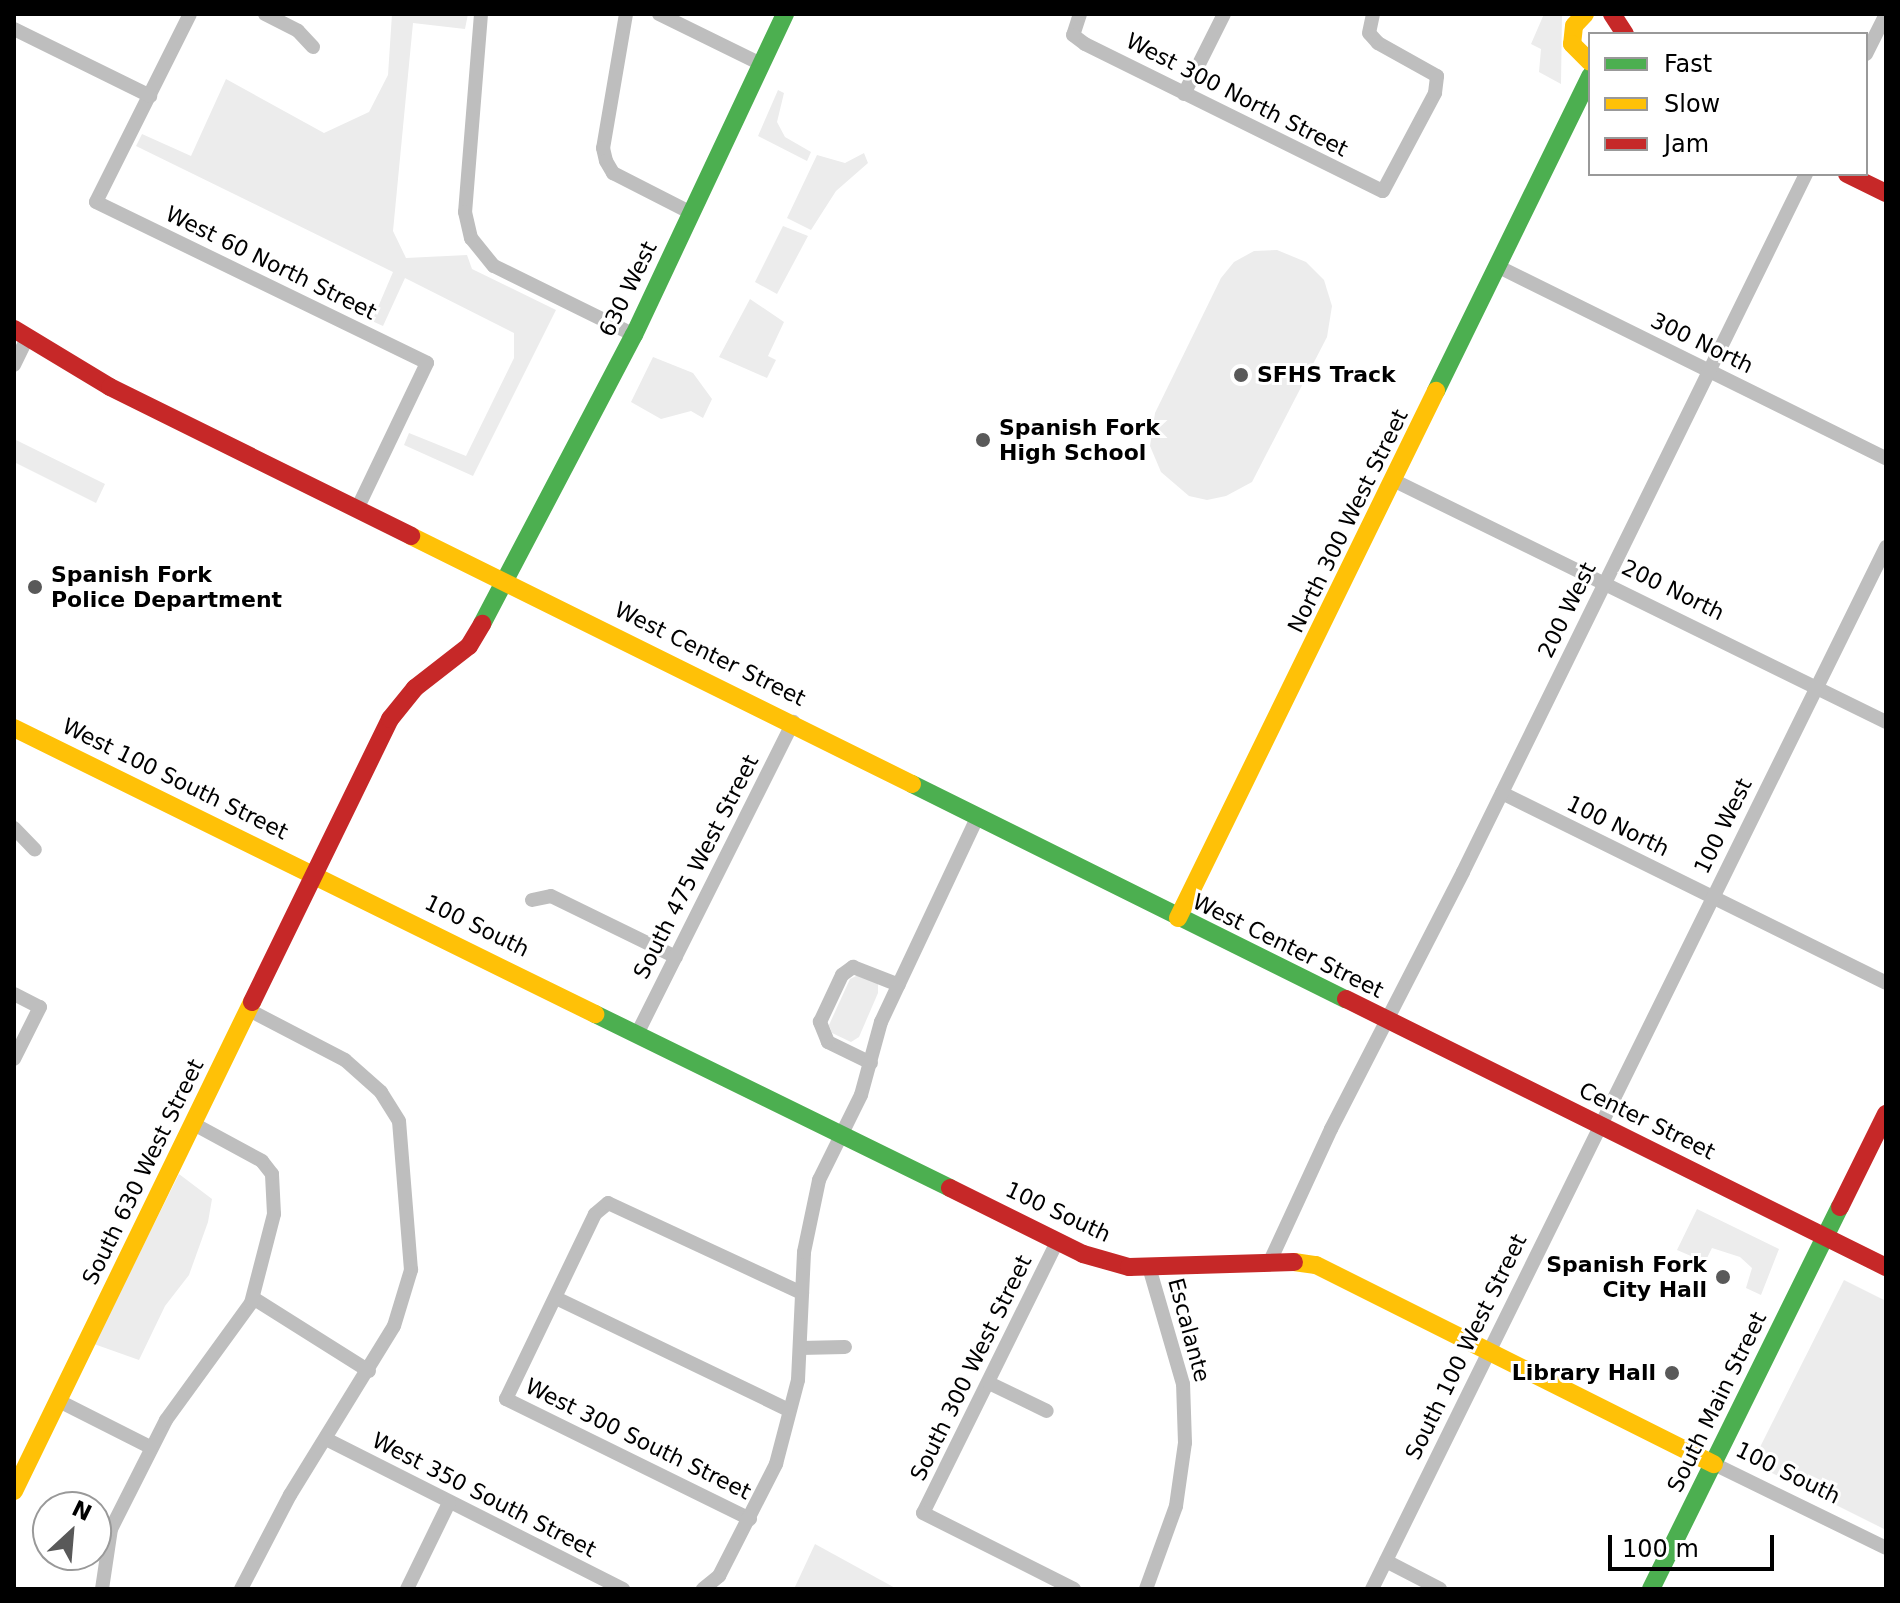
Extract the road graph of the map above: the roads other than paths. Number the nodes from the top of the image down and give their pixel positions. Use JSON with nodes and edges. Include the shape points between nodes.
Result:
{"nodes":[{"id":1,"x":19,"y":14,"type":"edge"},
{"id":2,"x":190,"y":14,"type":"edge"},
{"id":3,"x":265,"y":14,"type":"edge"},
{"id":4,"x":481,"y":14,"type":"edge"},
{"id":5,"x":626,"y":14,"type":"edge"},
{"id":6,"x":659,"y":14,"type":"edge"},
{"id":7,"x":785,"y":14,"type":"edge"},
{"id":8,"x":1080,"y":14,"type":"edge"},
{"id":9,"x":1224,"y":14,"type":"edge"},
{"id":10,"x":1373,"y":14,"type":"edge"},
{"id":11,"x":1612,"y":14,"type":"edge"},
{"id":12,"x":1886,"y":14,"type":"edge"},
{"id":13,"x":1578,"y":18,"type":"edge"},
{"id":14,"x":14,"y":27,"type":"edge"},
{"id":15,"x":1624,"y":32,"type":"edge"},
{"id":16,"x":313,"y":47,"type":"dead end"},
{"id":17,"x":1868,"y":50,"type":"edge"},
{"id":18,"x":1583,"y":57,"type":"edge"},
{"id":19,"x":761,"y":64,"type":"junction"},
{"id":20,"x":1588,"y":80,"type":"edge"},
{"id":21,"x":1184,"y":94,"type":"junction"},
{"id":22,"x":150,"y":96,"type":"junction"},
{"id":23,"x":1577,"y":100,"type":"junction"},
{"id":24,"x":1805,"y":176,"type":"edge"},
{"id":25,"x":1851,"y":176,"type":"edge"},
{"id":26,"x":1886,"y":193,"type":"edge"},
{"id":27,"x":691,"y":213,"type":"junction"},
{"id":28,"x":1499,"y":267,"type":"junction"},
{"id":29,"x":21,"y":332,"type":"edge"},
{"id":30,"x":634,"y":335,"type":"junction"},
{"id":31,"x":14,"y":365,"type":"edge"},
{"id":32,"x":1709,"y":371,"type":"junction"},
{"id":33,"x":1886,"y":458,"type":"edge"},
{"id":34,"x":1395,"y":481,"type":"junction"},
{"id":35,"x":357,"y":509,"type":"junction"},
{"id":36,"x":1886,"y":547,"type":"edge"},
{"id":37,"x":508,"y":582,"type":"junction"},
{"id":38,"x":1606,"y":582,"type":"junction"},
{"id":39,"x":1816,"y":685,"type":"junction"},
{"id":40,"x":793,"y":722,"type":"junction"},
{"id":41,"x":1886,"y":722,"type":"edge"},
{"id":42,"x":14,"y":728,"type":"edge"},
{"id":43,"x":1502,"y":793,"type":"junction"},
{"id":44,"x":978,"y":816,"type":"junction"},
{"id":45,"x":14,"y":828,"type":"edge"},
{"id":46,"x":35,"y":850,"type":"dead end"},
{"id":47,"x":316,"y":873,"type":"junction"},
{"id":48,"x":1713,"y":897,"type":"junction"},
{"id":49,"x":532,"y":900,"type":"dead end"},
{"id":50,"x":1178,"y":918,"type":"junction"},
{"id":51,"x":676,"y":957,"type":"junction"},
{"id":52,"x":1886,"y":983,"type":"edge"},
{"id":53,"x":899,"y":985,"type":"junction"},
{"id":54,"x":14,"y":994,"type":"edge"},
{"id":55,"x":249,"y":1010,"type":"junction"},
{"id":56,"x":1386,"y":1020,"type":"junction"},
{"id":57,"x":638,"y":1032,"type":"junction"},
{"id":58,"x":14,"y":1059,"type":"edge"},
{"id":59,"x":871,"y":1063,"type":"junction"},
{"id":60,"x":1886,"y":1114,"type":"edge"},
{"id":61,"x":192,"y":1123,"type":"junction"},
{"id":62,"x":1600,"y":1124,"type":"junction"},
{"id":63,"x":840,"y":1133,"type":"junction"},
{"id":64,"x":1827,"y":1236,"type":"junction"},
{"id":65,"x":1057,"y":1242,"type":"junction"},
{"id":66,"x":1271,"y":1259,"type":"junction"},
{"id":67,"x":1149,"y":1267,"type":"junction"},
{"id":68,"x":1886,"y":1267,"type":"edge"},
{"id":69,"x":802,"y":1293,"type":"junction"},
{"id":70,"x":253,"y":1298,"type":"junction"},
{"id":71,"x":556,"y":1298,"type":"junction"},
{"id":72,"x":845,"y":1347,"type":"dead end"},
{"id":73,"x":800,"y":1348,"type":"junction"},
{"id":74,"x":1488,"y":1352,"type":"junction"},
{"id":75,"x":369,"y":1371,"type":"junction"},
{"id":76,"x":989,"y":1383,"type":"junction"},
{"id":77,"x":59,"y":1401,"type":"junction"},
{"id":78,"x":789,"y":1410,"type":"junction"},
{"id":79,"x":1047,"y":1411,"type":"dead end"},
{"id":80,"x":326,"y":1439,"type":"junction"},
{"id":81,"x":150,"y":1447,"type":"junction"},
{"id":82,"x":1714,"y":1464,"type":"junction"},
{"id":83,"x":14,"y":1491,"type":"edge"},
{"id":84,"x":449,"y":1503,"type":"junction"},
{"id":85,"x":750,"y":1519,"type":"junction"},
{"id":86,"x":1886,"y":1548,"type":"edge"},
{"id":87,"x":1386,"y":1561,"type":"junction"},
{"id":88,"x":102,"y":1585,"type":"edge"},
{"id":89,"x":241,"y":1589,"type":"edge"},
{"id":90,"x":407,"y":1589,"type":"edge"},
{"id":91,"x":623,"y":1589,"type":"edge"},
{"id":92,"x":703,"y":1589,"type":"edge"},
{"id":93,"x":1074,"y":1589,"type":"edge"},
{"id":94,"x":1146,"y":1589,"type":"edge"},
{"id":95,"x":1372,"y":1589,"type":"edge"},
{"id":96,"x":1440,"y":1589,"type":"edge"},
{"id":97,"x":1651,"y":1589,"type":"edge"}],
"edges":[{"from":1,"to":14,"type":"street"},
{"from":2,"to":22,"type":"street"},
{"from":3,"to":16,"type":"street","via":[[298,31]]},
{"from":4,"to":30,"type":"street","via":[[465,212],[475,246],[502,271]]},
{"from":5,"to":27,"type":"street","via":[[603,148],[613,173]]},
{"from":6,"to":19,"type":"street"},
{"from":7,"to":19,"type":"street","name":"630 West"},
{"from":8,"to":21,"type":"street","name":"West 300 North Street","via":[[1073,35]]},
{"from":9,"to":21,"type":"street"},
{"from":10,"to":21,"type":"street","name":"West 300 North Street","via":[[1369,33],[1437,76],[1435,93],[1383,191]]},
{"from":11,"to":15,"type":"street"},
{"from":12,"to":17,"type":"street"},
{"from":13,"to":18,"type":"street"},
{"from":14,"to":22,"type":"street"},
{"from":18,"to":23,"type":"street"},
{"from":19,"to":27,"type":"street","name":"630 West"},
{"from":20,"to":23,"type":"street","name":"North 300 West Street"},
{"from":22,"to":35,"type":"street","name":"West 60 North Street","via":[[96,202],[427,363]]},
{"from":23,"to":28,"type":"street","name":"North 300 West Street"},
{"from":24,"to":32,"type":"street","name":"200 West"},
{"from":25,"to":26,"type":"street"},
{"from":27,"to":30,"type":"street","name":"630 West"},
{"from":28,"to":32,"type":"street","name":"300 North"},
{"from":28,"to":34,"type":"street","name":"North 300 West Street"},
{"from":29,"to":31,"type":"street"},
{"from":29,"to":35,"type":"street","name":"West Center Street","via":[[110,387]]},
{"from":30,"to":37,"type":"street","name":"630 West"},
{"from":32,"to":33,"type":"street","name":"300 North"},
{"from":32,"to":38,"type":"street","name":"200 West"},
{"from":34,"to":38,"type":"street","name":"200 North"},
{"from":34,"to":50,"type":"street","name":"North 300 West Street"},
{"from":35,"to":37,"type":"street","name":"West Center Street"},
{"from":36,"to":39,"type":"street","name":"100 West"},
{"from":37,"to":40,"type":"street","name":"West Center Street"},
{"from":37,"to":47,"type":"street","name":"630 West","via":[[469,646],[415,688],[390,719]]},
{"from":38,"to":39,"type":"street","name":"200 North"},
{"from":38,"to":43,"type":"street","name":"200 West"},
{"from":39,"to":41,"type":"street","name":"200 North"},
{"from":39,"to":48,"type":"street","name":"100 West"},
{"from":40,"to":44,"type":"street","name":"West Center Street"},
{"from":40,"to":51,"type":"street","name":"South 475 West Street"},
{"from":42,"to":47,"type":"street","name":"West 100 South Street"},
{"from":43,"to":48,"type":"street","name":"100 North"},
{"from":43,"to":56,"type":"street","name":"200 West"},
{"from":44,"to":50,"type":"street","name":"West Center Street"},
{"from":44,"to":53,"type":"street"},
{"from":45,"to":46,"type":"street"},
{"from":47,"to":55,"type":"street","name":"South 630 West Street"},
{"from":47,"to":57,"type":"street","name":"100 South"},
{"from":48,"to":52,"type":"street","name":"100 North"},
{"from":48,"to":62,"type":"street","name":"100 West"},
{"from":49,"to":51,"type":"street","via":[[551,896]]},
{"from":50,"to":56,"type":"street","name":"West Center Street"},
{"from":51,"to":57,"type":"street","name":"South 475 West Street"},
{"from":53,"to":59,"type":"street","via":[[881,1022]]},
{"from":53,"to":59,"type":"street","via":[[853,967],[842,975],[820,1022],[828,1042]]},
{"from":54,"to":58,"type":"street","via":[[40,1007]]},
{"from":55,"to":61,"type":"street","name":"South 630 West Street"},
{"from":55,"to":75,"type":"street","via":[[345,1060],[381,1092],[399,1121],[411,1270],[394,1326]]},
{"from":56,"to":62,"type":"street","name":"Center Street"},
{"from":56,"to":66,"type":"street","name":"200 West"},
{"from":57,"to":63,"type":"street","name":"100 South"},
{"from":59,"to":63,"type":"street"},
{"from":60,"to":64,"type":"street","name":"South Main Street"},
{"from":61,"to":70,"type":"street","via":[[262,1161],[272,1174],[274,1214]]},
{"from":61,"to":77,"type":"street","name":"South 630 West Street"},
{"from":62,"to":64,"type":"street","name":"Center Street"},
{"from":62,"to":74,"type":"street","name":"South 100 West Street"},
{"from":63,"to":65,"type":"street","name":"100 South"},
{"from":63,"to":69,"type":"street","via":[[811,1207]]},
{"from":64,"to":68,"type":"street","name":"Center Street"},
{"from":64,"to":82,"type":"street","name":"South Main Street"},
{"from":65,"to":67,"type":"street","name":"100 South","via":[[1110,1263]]},
{"from":65,"to":76,"type":"street","name":"South 300 West Street"},
{"from":66,"to":67,"type":"street","name":"100 South"},
{"from":66,"to":74,"type":"street","name":"100 South","via":[[1290,1259],[1337,1274]]},
{"from":67,"to":94,"type":"street","name":"Escalante","via":[[1183,1384],[1185,1443],[1176,1506]]},
{"from":69,"to":71,"type":"street","via":[[608,1203],[595,1214]]},
{"from":69,"to":73,"type":"street"},
{"from":70,"to":75,"type":"street"},
{"from":70,"to":81,"type":"street"},
{"from":71,"to":78,"type":"street"},
{"from":71,"to":85,"type":"street","name":"West 300 South Street","via":[[506,1399]]},
{"from":72,"to":73,"type":"street"},
{"from":73,"to":78,"type":"street"},
{"from":74,"to":82,"type":"street","name":"100 South"},
{"from":74,"to":87,"type":"street","name":"South 100 West Street"},
{"from":75,"to":80,"type":"street"},
{"from":76,"to":79,"type":"street"},
{"from":76,"to":93,"type":"street","name":"South 300 West Street","via":[[923,1513]]},
{"from":77,"to":81,"type":"street"},
{"from":77,"to":83,"type":"street","name":"South 630 West Street"},
{"from":78,"to":85,"type":"street","via":[[776,1464]]},
{"from":80,"to":84,"type":"street","name":"West 350 South Street"},
{"from":80,"to":89,"type":"street"},
{"from":81,"to":88,"type":"street","via":[[111,1529]]},
{"from":82,"to":86,"type":"street","name":"100 South"},
{"from":82,"to":97,"type":"street","name":"South Main Street"},
{"from":84,"to":90,"type":"street"},
{"from":84,"to":91,"type":"street","name":"West 350 South Street"},
{"from":85,"to":92,"type":"street","via":[[719,1576]]},
{"from":87,"to":95,"type":"street","name":"South 100 West Street"},
{"from":87,"to":96,"type":"street"}]}
